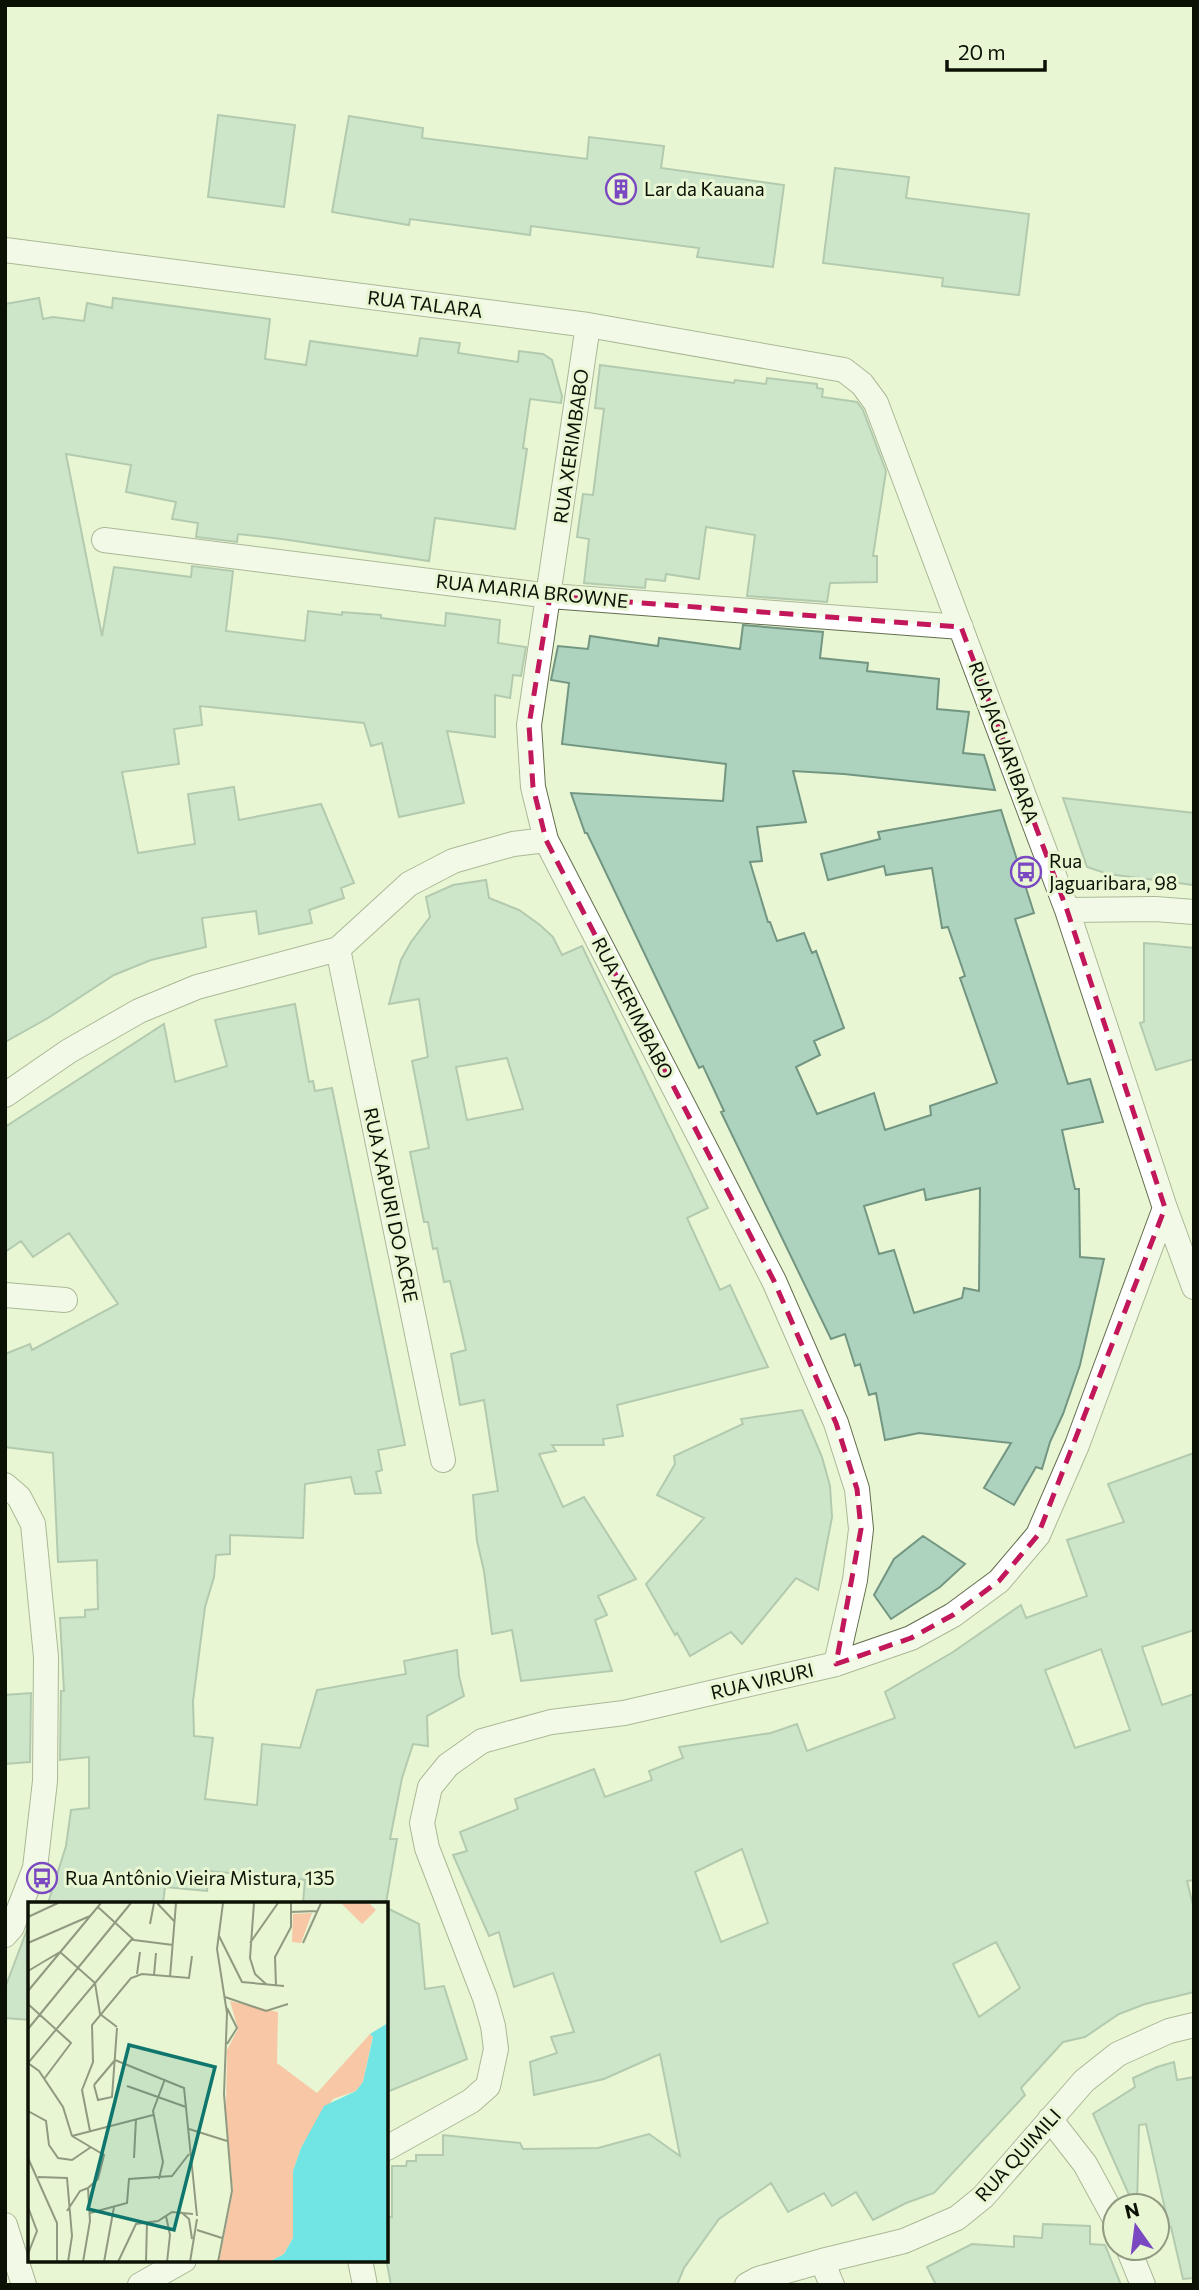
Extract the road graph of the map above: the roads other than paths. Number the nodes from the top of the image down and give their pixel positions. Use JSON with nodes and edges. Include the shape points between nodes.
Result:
{"nodes":[{"id":1,"x":5,"y":250,"type":"edge"},
{"id":2,"x":588,"y":325,"type":"junction"},
{"id":3,"x":844,"y":370,"type":"joint"},
{"id":4,"x":104,"y":540,"type":"dead end"},
{"id":5,"x":550,"y":596,"type":"junction"},
{"id":6,"x":961,"y":627,"type":"junction"},
{"id":7,"x":546,"y":840,"type":"junction"},
{"id":8,"x":1067,"y":909,"type":"junction"},
{"id":9,"x":1194,"y":912,"type":"edge"},
{"id":10,"x":338,"y":950,"type":"junction"},
{"id":11,"x":5,"y":1095,"type":"edge"},
{"id":12,"x":1165,"y":1208,"type":"junction"},
{"id":13,"x":1194,"y":1287,"type":"edge"},
{"id":14,"x":5,"y":1295,"type":"edge"},
{"id":15,"x":65,"y":1300,"type":"dead end"},
{"id":16,"x":443,"y":1460,"type":"dead end"},
{"id":17,"x":5,"y":1485,"type":"edge"},
{"id":18,"x":836,"y":1664,"type":"junction"},
{"id":19,"x":5,"y":1935,"type":"edge"},
{"id":20,"x":1194,"y":2025,"type":"edge"},
{"id":21,"x":1050,"y":2119,"type":"junction"},
{"id":22,"x":388,"y":2147,"type":"edge"},
{"id":23,"x":1101,"y":2193,"type":"edge"},
{"id":24,"x":5,"y":2225,"type":"edge"},
{"id":25,"x":822,"y":2261,"type":"junction"},
{"id":26,"x":180,"y":2262,"type":"edge"},
{"id":27,"x":360,"y":2262,"type":"edge"},
{"id":28,"x":1134,"y":2262,"type":"edge"},
{"id":29,"x":24,"y":2285,"type":"edge"},
{"id":30,"x":140,"y":2285,"type":"edge"},
{"id":31,"x":365,"y":2285,"type":"edge"},
{"id":32,"x":747,"y":2285,"type":"edge"},
{"id":33,"x":832,"y":2285,"type":"edge"},
{"id":34,"x":1143,"y":2285,"type":"edge"}],
"edges":[{"from":1,"to":2,"type":"street","name":"RUA TALARA"},
{"from":2,"to":3,"type":"street","name":"RUA TALARA"},
{"from":2,"to":5,"type":"street","name":"RUA XERIMBABO"},
{"from":3,"to":6,"type":"street","name":"RUA JAGUARIBARA","via":[[876,403]]},
{"from":4,"to":5,"type":"street","name":"RUA MARIA BROWNE"},
{"from":5,"to":6,"type":"street","name":"RUA MARIA BROWNE"},
{"from":5,"to":7,"type":"street","name":"RUA XERIMBABO","via":[[529,725],[533,787]]},
{"from":6,"to":8,"type":"street","name":"RUA JAGUARIBARA"},
{"from":7,"to":10,"type":"street","via":[[453,861],[409,884]]},
{"from":7,"to":18,"type":"street","name":"RUA XERIMBABO","via":[[774,1281],[836,1423],[857,1489],[861,1529]]},
{"from":8,"to":9,"type":"street"},
{"from":8,"to":12,"type":"street","name":"RUA JAGUARIBARA"},
{"from":10,"to":11,"type":"street","via":[[197,987],[139,1011]]},
{"from":10,"to":16,"type":"street","name":"RUA XAPURI DO ACRE"},
{"from":12,"to":13,"type":"street","name":"RUA JAGUARIBARA"},
{"from":12,"to":18,"type":"street","name":"RUA VIRURI","via":[[1077,1446],[1038,1535],[999,1581],[953,1615],[911,1638]]},
{"from":14,"to":15,"type":"street"},
{"from":17,"to":19,"type":"street","via":[[19,1497],[33,1524],[46,1657],[45,1781],[35,1868]]},
{"from":18,"to":22,"type":"street","name":"RUA VIRURI","via":[[624,1713],[551,1722],[482,1741],[448,1765],[430,1787],[422,1823],[426,1848],[485,1998],[496,2049],[488,2086],[471,2101]]},
{"from":20,"to":21,"type":"street","name":"RUA QUIMILI","via":[[1118,2053],[1084,2081]]},
{"from":21,"to":23,"type":"street"},
{"from":21,"to":25,"type":"street","name":"RUA QUIMILI","via":[[983,2197],[957,2218],[904,2241]]},
{"from":24,"to":29,"type":"street"},
{"from":25,"to":32,"type":"street","name":"RUA QUIMILI"},
{"from":25,"to":33,"type":"street"},
{"from":26,"to":30,"type":"street"},
{"from":27,"to":31,"type":"street"},
{"from":28,"to":34,"type":"street"}]}
